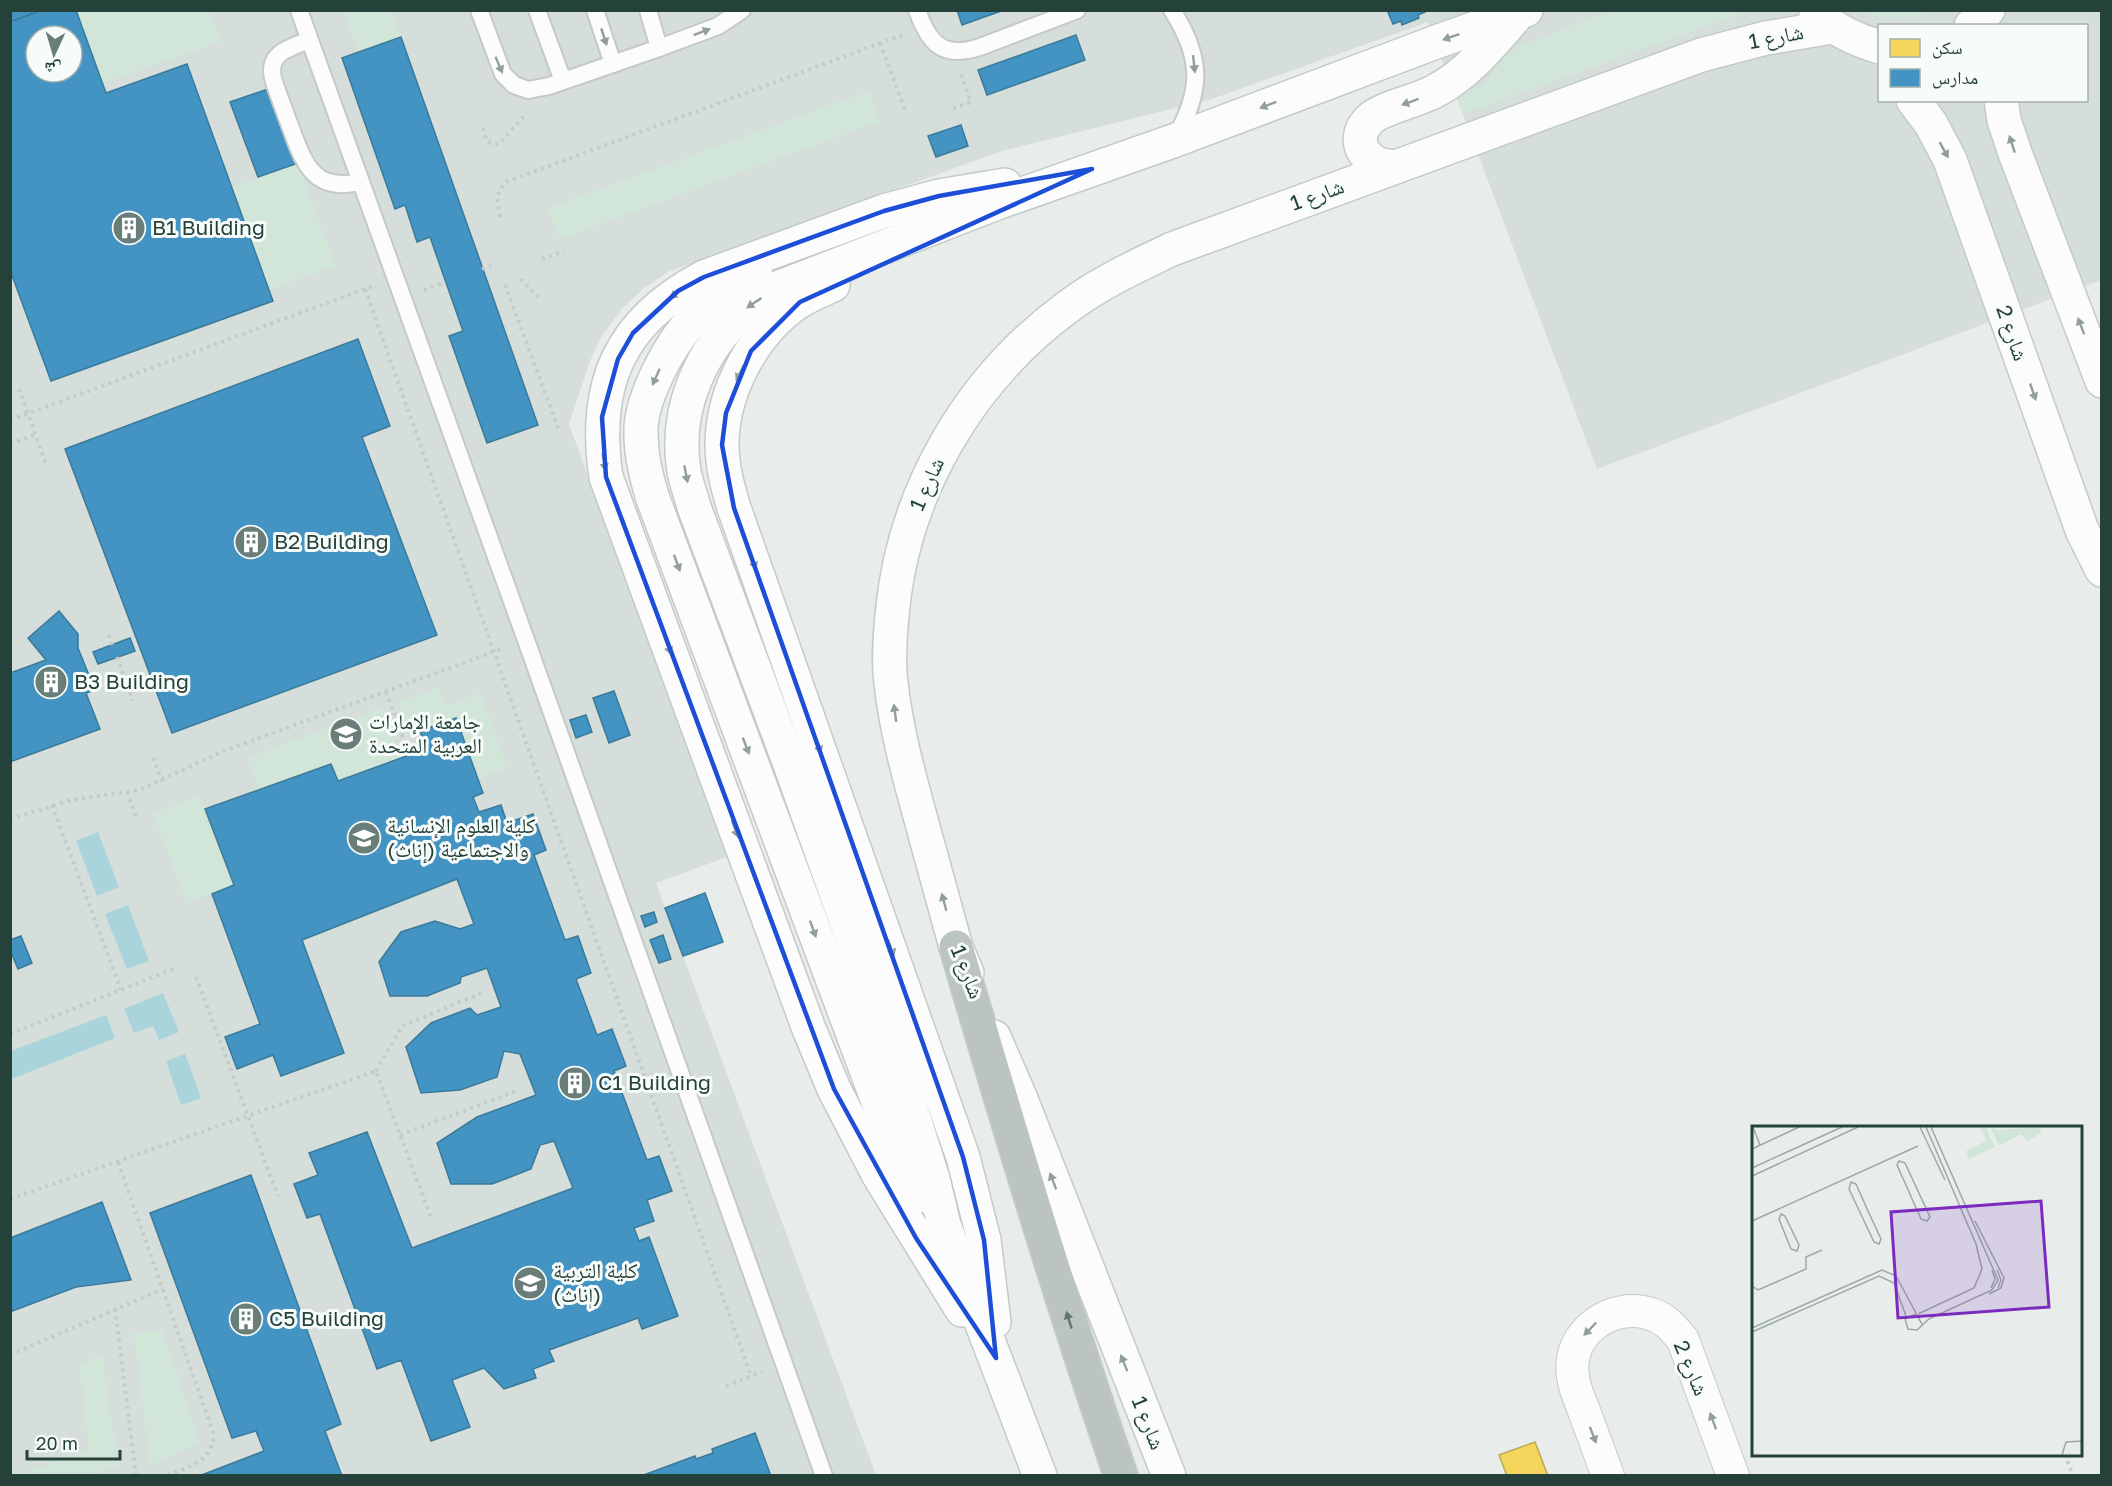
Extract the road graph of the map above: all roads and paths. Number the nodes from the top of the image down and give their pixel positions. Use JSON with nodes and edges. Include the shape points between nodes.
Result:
{"nodes":[{"id":1,"x":299,"y":10,"type":"edge"},
{"id":2,"x":479,"y":10,"type":"edge"},
{"id":3,"x":537,"y":10,"type":"edge"},
{"id":4,"x":595,"y":10,"type":"edge"},
{"id":5,"x":648,"y":10,"type":"edge"},
{"id":6,"x":742,"y":10,"type":"edge"},
{"id":7,"x":916,"y":10,"type":"edge"},
{"id":8,"x":1077,"y":10,"type":"edge"},
{"id":9,"x":1172,"y":10,"type":"edge"},
{"id":10,"x":1988,"y":10,"type":"edge"},
{"id":11,"x":1517,"y":11,"type":"edge"},
{"id":12,"x":1973,"y":24,"type":"edge"},
{"id":13,"x":923,"y":27,"type":"junction"},
{"id":14,"x":1844,"y":31,"type":"edge"},
{"id":15,"x":309,"y":40,"type":"junction"},
{"id":16,"x":880,"y":43,"type":"junction"},
{"id":17,"x":659,"y":48,"type":"junction"},
{"id":18,"x":952,"y":52,"type":"junction"},
{"id":19,"x":1878,"y":63,"type":"edge"},
{"id":20,"x":613,"y":64,"type":"junction"},
{"id":21,"x":556,"y":84,"type":"junction"},
{"id":22,"x":1914,"y":102,"type":"edge"},
{"id":23,"x":2001,"y":102,"type":"edge"},
{"id":24,"x":953,"y":108,"type":"dead end"},
{"id":25,"x":906,"y":112,"type":"dead end"},
{"id":26,"x":483,"y":128,"type":"dead end"},
{"id":27,"x":1173,"y":141,"type":"junction"},
{"id":28,"x":1398,"y":166,"type":"junction"},
{"id":29,"x":1092,"y":169,"type":"junction"},
{"id":30,"x":360,"y":182,"type":"junction"},
{"id":31,"x":1010,"y":184,"type":"junction"},
{"id":32,"x":500,"y":217,"type":"dead end"},
{"id":33,"x":564,"y":251,"type":"dead end"},
{"id":34,"x":542,"y":259,"type":"dead end"},
{"id":35,"x":491,"y":265,"type":"dead end"},
{"id":36,"x":483,"y":269,"type":"dead end"},
{"id":37,"x":394,"y":278,"type":"junction"},
{"id":38,"x":521,"y":279,"type":"dead end"},
{"id":39,"x":505,"y":285,"type":"dead end"},
{"id":40,"x":365,"y":289,"type":"junction"},
{"id":41,"x":542,"y":300,"type":"dead end"},
{"id":42,"x":2102,"y":381,"type":"edge"},
{"id":43,"x":19,"y":389,"type":"dead end"},
{"id":44,"x":27,"y":413,"type":"junction"},
{"id":45,"x":10,"y":420,"type":"edge"},
{"id":46,"x":558,"y":428,"type":"dead end"},
{"id":47,"x":35,"y":435,"type":"junction"},
{"id":48,"x":10,"y":444,"type":"edge"},
{"id":49,"x":46,"y":464,"type":"dead end"},
{"id":50,"x":2102,"y":570,"type":"edge"},
{"id":51,"x":109,"y":635,"type":"dead end"},
{"id":52,"x":526,"y":640,"type":"junction"},
{"id":53,"x":112,"y":645,"type":"dead end"},
{"id":54,"x":493,"y":652,"type":"junction"},
{"id":55,"x":117,"y":657,"type":"dead end"},
{"id":56,"x":386,"y":692,"type":"junction"},
{"id":57,"x":132,"y":700,"type":"dead end"},
{"id":58,"x":409,"y":755,"type":"dead end"},
{"id":59,"x":153,"y":758,"type":"dead end"},
{"id":60,"x":162,"y":781,"type":"junction"},
{"id":61,"x":127,"y":792,"type":"junction"},
{"id":62,"x":52,"y":805,"type":"junction"},
{"id":63,"x":10,"y":819,"type":"edge"},
{"id":64,"x":137,"y":819,"type":"dead end"},
{"id":65,"x":956,"y":947,"type":"junction"},
{"id":66,"x":176,"y":968,"type":"dead end"},
{"id":67,"x":196,"y":977,"type":"dead end"},
{"id":68,"x":121,"y":990,"type":"junction"},
{"id":69,"x":482,"y":993,"type":"dead end"},
{"id":70,"x":10,"y":1034,"type":"edge"},
{"id":71,"x":376,"y":1071,"type":"junction"},
{"id":72,"x":519,"y":1090,"type":"dead end"},
{"id":73,"x":248,"y":1116,"type":"junction"},
{"id":74,"x":400,"y":1135,"type":"junction"},
{"id":75,"x":118,"y":1161,"type":"junction"},
{"id":76,"x":278,"y":1196,"type":"dead end"},
{"id":77,"x":10,"y":1199,"type":"edge"},
{"id":78,"x":432,"y":1220,"type":"dead end"},
{"id":79,"x":944,"y":1225,"type":"junction"},
{"id":80,"x":163,"y":1289,"type":"junction"},
{"id":81,"x":115,"y":1310,"type":"junction"},
{"id":82,"x":10,"y":1355,"type":"edge"},
{"id":83,"x":996,"y":1358,"type":"junction"},
{"id":84,"x":784,"y":1363,"type":"junction"},
{"id":85,"x":751,"y":1376,"type":"junction"},
{"id":86,"x":726,"y":1386,"type":"dead end"},
{"id":87,"x":2066,"y":1456,"type":"edge"},
{"id":88,"x":136,"y":1476,"type":"edge"},
{"id":89,"x":165,"y":1476,"type":"edge"},
{"id":90,"x":824,"y":1476,"type":"edge"},
{"id":91,"x":1040,"y":1476,"type":"edge"},
{"id":92,"x":1121,"y":1476,"type":"edge"},
{"id":93,"x":1168,"y":1476,"type":"edge"},
{"id":94,"x":1608,"y":1476,"type":"edge"},
{"id":95,"x":1733,"y":1476,"type":"edge"},
{"id":96,"x":2073,"y":1476,"type":"edge"}],
"edges":[{"from":1,"to":15,"type":"lane"},
{"from":2,"to":21,"type":"lane","one_way":true,"via":[[503,74],[514,85],[528,90]]},
{"from":3,"to":21,"type":"lane"},
{"from":4,"to":20,"type":"lane","one_way":true},
{"from":5,"to":17,"type":"lane"},
{"from":17,"to":6,"type":"lane","one_way":true,"via":[[718,26]]},
{"from":7,"to":13,"type":"lane"},
{"from":8,"to":18,"type":"lane","via":[[980,47]]},
{"from":9,"to":27,"type":"lane","one_way":true,"via":[[1194,58],[1195,87],[1188,116]]},
{"from":10,"to":12,"type":"street"},
{"from":11,"to":27,"type":"street","one_way":true},
{"from":11,"to":28,"type":"street","one_way":true,"via":[[1467,70],[1436,91],[1380,113],[1364,125],[1361,135],[1365,154],[1380,165]]},
{"from":13,"to":16,"type":"path"},
{"from":13,"to":18,"type":"lane","via":[[930,39]]},
{"from":14,"to":19,"type":"street"},
{"from":14,"to":28,"type":"street","name":"شارع 1","via":[[1766,38],[1701,55]]},
{"from":15,"to":30,"type":"lane"},
{"from":15,"to":30,"type":"lane","via":[[276,57],[274,82],[309,170],[332,184]]},
{"from":16,"to":25,"type":"path"},
{"from":16,"to":32,"type":"path","via":[[506,182],[498,190]]},
{"from":17,"to":20,"type":"lane"},
{"from":18,"to":24,"type":"path","via":[[972,102]]},
{"from":20,"to":21,"type":"lane"},
{"from":21,"to":26,"type":"path","via":[[499,144],[487,141]]},
{"from":22,"to":50,"type":"street","name":"شارع 2","one_way":true,"via":[[1950,160],[2082,530]]},
{"from":42,"to":23,"type":"street","one_way":true,"via":[[2015,153]]},
{"from":27,"to":29,"type":"street"},
{"from":65,"to":28,"type":"street","name":"شارع 1","one_way":true,"via":[[898,733],[891,680],[894,590],[903,546],[917,503],[941,452],[984,386],[1024,343],[1109,280],[1172,249]]},
{"from":29,"to":31,"type":"street"},
{"from":29,"to":79,"type":"street","one_way":true,"via":[[775,289],[746,308],[702,362],[688,396],[682,434],[684,471],[694,507],[895,1058]]},
{"from":29,"to":83,"type":"street","one_way":true,"via":[[990,220],[800,302],[773,324],[751,351],[726,413],[722,445],[725,477],[734,508],[963,1156],[984,1240]]},
{"from":30,"to":37,"type":"lane"},
{"from":31,"to":79,"type":"street","one_way":true,"via":[[745,280],[723,292],[703,308],[671,346],[646,399],[640,432],[643,465],[652,496],[869,1081],[901,1156]]},
{"from":31,"to":83,"type":"street","one_way":true,"via":[[939,196],[884,211],[704,277],[678,291],[633,333],[618,359],[608,388],[602,427],[606,477],[834,1089],[878,1174],[974,1331]]},
{"from":33,"to":34,"type":"path"},
{"from":35,"to":36,"type":"path"},
{"from":37,"to":40,"type":"path"},
{"from":37,"to":52,"type":"lane"},
{"from":38,"to":41,"type":"path"},
{"from":39,"to":46,"type":"path"},
{"from":40,"to":44,"type":"path"},
{"from":40,"to":54,"type":"path"},
{"from":43,"to":44,"type":"path"},
{"from":44,"to":45,"type":"path"},
{"from":44,"to":47,"type":"path"},
{"from":47,"to":48,"type":"path"},
{"from":47,"to":49,"type":"path"},
{"from":51,"to":53,"type":"path"},
{"from":52,"to":54,"type":"path"},
{"from":52,"to":84,"type":"lane"},
{"from":54,"to":56,"type":"path"},
{"from":54,"to":85,"type":"path"},
{"from":55,"to":57,"type":"path"},
{"from":56,"to":58,"type":"path"},
{"from":56,"to":60,"type":"path","via":[[224,751]]},
{"from":59,"to":60,"type":"path"},
{"from":60,"to":61,"type":"path"},
{"from":61,"to":62,"type":"path"},
{"from":61,"to":64,"type":"path"},
{"from":62,"to":63,"type":"path"},
{"from":62,"to":68,"type":"path"},
{"from":92,"to":65,"type":"highway","one_way":true,"via":[[1080,1356]]},
{"from":93,"to":65,"type":"street","name":"شارع 1","one_way":true,"via":[[1021,1099]]},
{"from":66,"to":68,"type":"path"},
{"from":67,"to":73,"type":"path"},
{"from":68,"to":70,"type":"path"},
{"from":69,"to":71,"type":"path","via":[[402,1026]]},
{"from":71,"to":73,"type":"path"},
{"from":71,"to":74,"type":"path"},
{"from":72,"to":74,"type":"path"},
{"from":73,"to":75,"type":"path"},
{"from":73,"to":76,"type":"path"},
{"from":74,"to":78,"type":"path"},
{"from":75,"to":77,"type":"path"},
{"from":75,"to":80,"type":"path"},
{"from":79,"to":83,"type":"street"},
{"from":80,"to":81,"type":"path"},
{"from":80,"to":89,"type":"path","via":[[214,1435],[205,1458]]},
{"from":81,"to":82,"type":"path"},
{"from":81,"to":88,"type":"path"},
{"from":83,"to":91,"type":"street"},
{"from":84,"to":85,"type":"path"},
{"from":84,"to":90,"type":"lane"},
{"from":85,"to":86,"type":"path"},
{"from":87,"to":96,"type":"path"},
{"from":95,"to":94,"type":"street","name":"شارع 2","one_way":true,"via":[[1683,1340],[1670,1324],[1633,1310],[1613,1313],[1595,1322],[1574,1355],[1572,1375]]}]}
